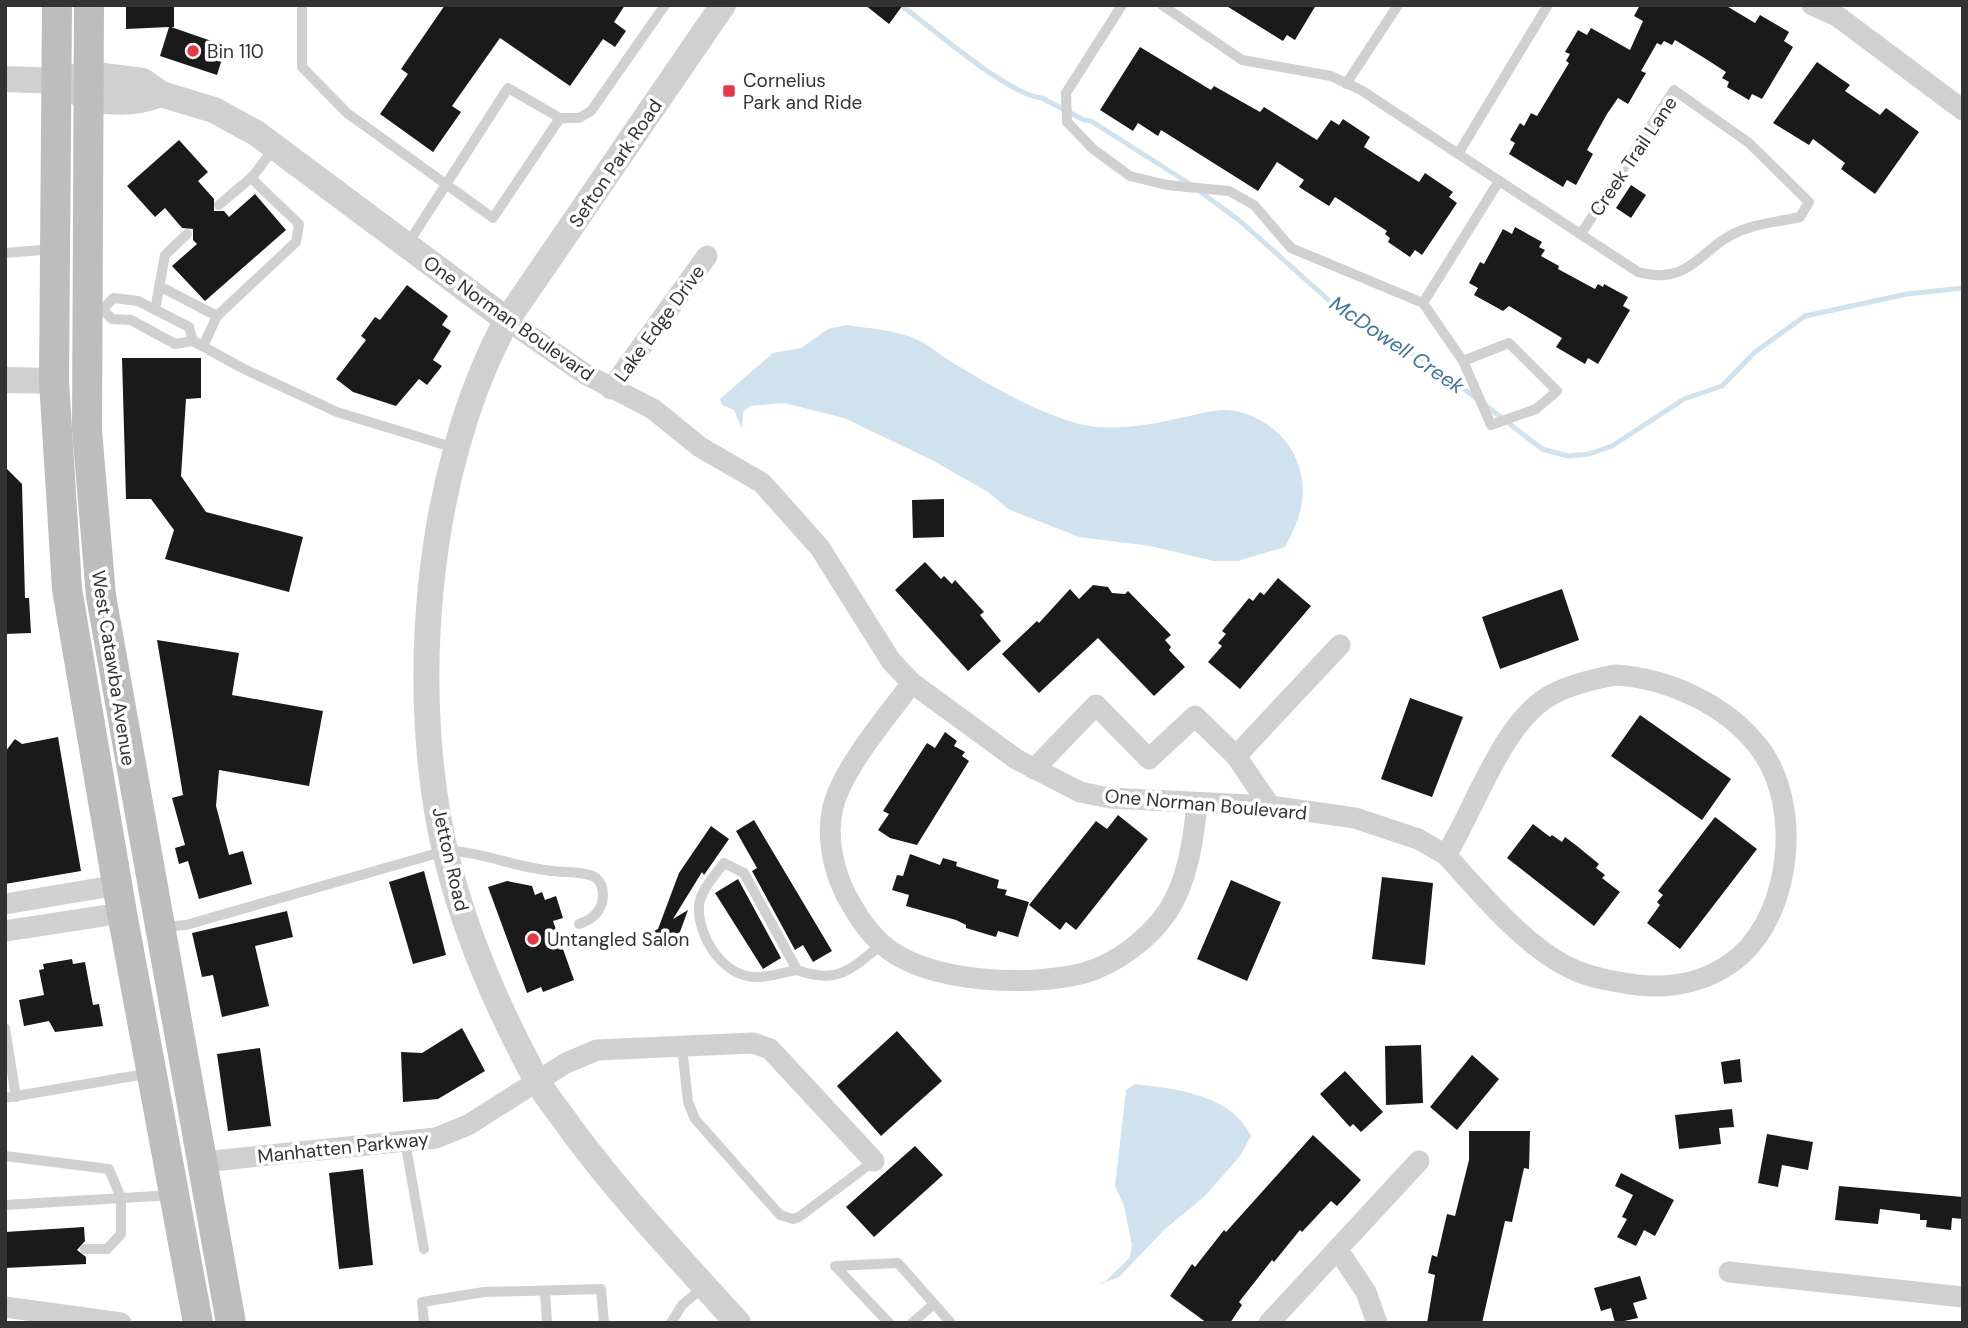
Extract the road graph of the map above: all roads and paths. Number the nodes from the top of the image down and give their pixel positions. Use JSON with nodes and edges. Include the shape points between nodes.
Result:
{"nodes":[{"id":1,"x":57,"y":5,"type":"edge"},
{"id":2,"x":89,"y":5,"type":"edge"},
{"id":3,"x":302,"y":5,"type":"edge"},
{"id":4,"x":665,"y":5,"type":"edge"},
{"id":5,"x":723,"y":5,"type":"edge"},
{"id":6,"x":1122,"y":5,"type":"edge"},
{"id":7,"x":1162,"y":5,"type":"edge"},
{"id":8,"x":1398,"y":5,"type":"edge"},
{"id":9,"x":1548,"y":5,"type":"edge"},
{"id":10,"x":1812,"y":5,"type":"edge"},
{"id":11,"x":1833,"y":11,"type":"edge"},
{"id":12,"x":5,"y":79,"type":"edge"},
{"id":13,"x":57,"y":81,"type":"junction"},
{"id":14,"x":1346,"y":83,"type":"junction"},
{"id":15,"x":88,"y":86,"type":"junction"},
{"id":16,"x":1963,"y":110,"type":"edge"},
{"id":17,"x":560,"y":118,"type":"junction"},
{"id":18,"x":276,"y":147,"type":"junction"},
{"id":19,"x":1458,"y":153,"type":"junction"},
{"id":20,"x":251,"y":178,"type":"junction"},
{"id":21,"x":1499,"y":181,"type":"junction"},
{"id":22,"x":447,"y":184,"type":"junction"},
{"id":23,"x":219,"y":205,"type":"dead end"},
{"id":24,"x":187,"y":234,"type":"dead end"},
{"id":25,"x":1581,"y":234,"type":"junction"},
{"id":26,"x":407,"y":245,"type":"junction"},
{"id":27,"x":54,"y":249,"type":"junction"},
{"id":28,"x":5,"y":253,"type":"edge"},
{"id":29,"x":707,"y":256,"type":"dead end"},
{"id":30,"x":159,"y":286,"type":"junction"},
{"id":31,"x":1423,"y":303,"type":"junction"},
{"id":32,"x":94,"y":310,"type":"junction"},
{"id":33,"x":155,"y":310,"type":"junction"},
{"id":34,"x":217,"y":316,"type":"junction"},
{"id":35,"x":507,"y":320,"type":"junction"},
{"id":36,"x":198,"y":344,"type":"junction"},
{"id":37,"x":1463,"y":362,"type":"junction"},
{"id":38,"x":5,"y":380,"type":"edge"},
{"id":39,"x":54,"y":382,"type":"junction"},
{"id":40,"x":611,"y":389,"type":"junction"},
{"id":41,"x":458,"y":448,"type":"junction"},
{"id":42,"x":60,"y":508,"type":"junction"},
{"id":43,"x":1340,"y":645,"type":"dead end"},
{"id":44,"x":912,"y":683,"type":"junction"},
{"id":45,"x":117,"y":698,"type":"junction"},
{"id":46,"x":1236,"y":756,"type":"junction"},
{"id":47,"x":1034,"y":769,"type":"junction"},
{"id":48,"x":1197,"y":805,"type":"junction"},
{"id":49,"x":1270,"y":806,"type":"junction"},
{"id":50,"x":445,"y":851,"type":"junction"},
{"id":51,"x":1446,"y":855,"type":"junction"},
{"id":52,"x":120,"y":899,"type":"junction"},
{"id":53,"x":5,"y":904,"type":"edge"},
{"id":54,"x":579,"y":924,"type":"dead end"},
{"id":55,"x":159,"y":927,"type":"junction"},
{"id":56,"x":5,"y":931,"type":"edge"},
{"id":57,"x":882,"y":944,"type":"junction"},
{"id":58,"x":797,"y":970,"type":"junction"},
{"id":59,"x":5,"y":1028,"type":"edge"},
{"id":60,"x":682,"y":1046,"type":"junction"},
{"id":61,"x":151,"y":1073,"type":"junction"},
{"id":62,"x":185,"y":1074,"type":"junction"},
{"id":63,"x":536,"y":1081,"type":"junction"},
{"id":64,"x":11,"y":1098,"type":"edge"},
{"id":65,"x":404,"y":1142,"type":"junction"},
{"id":66,"x":5,"y":1156,"type":"edge"},
{"id":67,"x":874,"y":1161,"type":"joint"},
{"id":68,"x":1419,"y":1161,"type":"dead end"},
{"id":69,"x":202,"y":1162,"type":"junction"},
{"id":70,"x":176,"y":1195,"type":"junction"},
{"id":71,"x":121,"y":1198,"type":"junction"},
{"id":72,"x":5,"y":1205,"type":"edge"},
{"id":73,"x":85,"y":1249,"type":"dead end"},
{"id":74,"x":424,"y":1249,"type":"dead end"},
{"id":75,"x":1338,"y":1250,"type":"junction"},
{"id":76,"x":1729,"y":1272,"type":"dead end"},
{"id":77,"x":705,"y":1286,"type":"junction"},
{"id":78,"x":545,"y":1292,"type":"junction"},
{"id":79,"x":1963,"y":1297,"type":"edge"},
{"id":80,"x":934,"y":1304,"type":"junction"},
{"id":81,"x":5,"y":1307,"type":"edge"},
{"id":82,"x":35,"y":1316,"type":"edge"},
{"id":83,"x":121,"y":1323,"type":"edge"},
{"id":84,"x":198,"y":1323,"type":"edge"},
{"id":85,"x":231,"y":1323,"type":"edge"},
{"id":86,"x":424,"y":1323,"type":"edge"},
{"id":87,"x":547,"y":1323,"type":"edge"},
{"id":88,"x":604,"y":1323,"type":"edge"},
{"id":89,"x":671,"y":1323,"type":"edge"},
{"id":90,"x":738,"y":1323,"type":"edge"},
{"id":91,"x":889,"y":1323,"type":"edge"},
{"id":92,"x":912,"y":1323,"type":"edge"},
{"id":93,"x":951,"y":1323,"type":"edge"},
{"id":94,"x":1269,"y":1323,"type":"edge"},
{"id":95,"x":1377,"y":1323,"type":"edge"}],
"edges":[{"from":1,"to":13,"type":"main road","name":"West Catawba Avenue"},
{"from":2,"to":15,"type":"main road","name":"West Catawba Avenue"},
{"from":3,"to":22,"type":"lane","via":[[302,67],[347,113]]},
{"from":4,"to":17,"type":"lane","via":[[591,111],[579,118]]},
{"from":5,"to":35,"type":"street","name":"Sefton Park Road"},
{"from":6,"to":31,"type":"lane","via":[[1066,93],[1067,122],[1093,149],[1130,176],[1167,186],[1229,191],[1254,205],[1291,248]]},
{"from":7,"to":14,"type":"lane","name":"Creek Trail Lane","via":[[1242,60],[1331,76]]},
{"from":8,"to":14,"type":"lane"},
{"from":9,"to":19,"type":"lane"},
{"from":10,"to":11,"type":"street"},
{"from":11,"to":16,"type":"street"},
{"from":12,"to":13,"type":"street","name":"One Norman Boulevard"},
{"from":13,"to":15,"type":"street","name":"One Norman Boulevard"},
{"from":13,"to":27,"type":"main road","name":"West Catawba Avenue"},
{"from":14,"to":19,"type":"lane","name":"Creek Trail Lane"},
{"from":15,"to":18,"type":"street","name":"One Norman Boulevard","via":[[143,81],[161,94],[231,117]]},
{"from":15,"to":32,"type":"main road","name":"West Catawba Avenue"},
{"from":17,"to":22,"type":"lane","via":[[509,88]]},
{"from":17,"to":22,"type":"lane","via":[[494,218]]},
{"from":18,"to":20,"type":"lane"},
{"from":18,"to":26,"type":"street","name":"One Norman Boulevard"},
{"from":19,"to":21,"type":"lane","name":"Creek Trail Lane"},
{"from":20,"to":23,"type":"lane"},
{"from":20,"to":34,"type":"lane","via":[[299,224],[299,234],[296,242]]},
{"from":21,"to":25,"type":"lane","name":"Creek Trail Lane"},
{"from":21,"to":31,"type":"lane"},
{"from":22,"to":26,"type":"lane"},
{"from":24,"to":30,"type":"lane","via":[[165,255]]},
{"from":25,"to":25,"type":"lane","name":"Creek Trail Lane","via":[[1638,272],[1655,277],[1679,274],[1741,230],[1800,217],[1809,202],[1749,144],[1674,90]]},
{"from":26,"to":35,"type":"street","name":"One Norman Boulevard"},
{"from":27,"to":28,"type":"lane"},
{"from":27,"to":39,"type":"main road","name":"West Catawba Avenue"},
{"from":29,"to":40,"type":"street","name":"Lake Edge Drive"},
{"from":30,"to":33,"type":"lane"},
{"from":30,"to":34,"type":"lane"},
{"from":31,"to":37,"type":"lane"},
{"from":32,"to":33,"type":"lane","via":[[114,298],[138,301]]},
{"from":32,"to":36,"type":"lane","via":[[112,319],[131,320],[175,344]]},
{"from":32,"to":45,"type":"main road","name":"West Catawba Avenue","via":[[92,510]]},
{"from":33,"to":36,"type":"lane","via":[[189,327]]},
{"from":34,"to":36,"type":"lane"},
{"from":35,"to":40,"type":"street","name":"One Norman Boulevard"},
{"from":35,"to":41,"type":"street","name":"Jetton Road","via":[[484,366]]},
{"from":36,"to":41,"type":"lane","via":[[337,412]]},
{"from":37,"to":37,"type":"lane","via":[[1492,425],[1536,409],[1557,391],[1509,343]]},
{"from":38,"to":39,"type":"street"},
{"from":39,"to":42,"type":"main road","name":"West Catawba Avenue"},
{"from":40,"to":44,"type":"street","name":"One Norman Boulevard","via":[[653,409],[700,447],[762,483],[821,548],[876,642]]},
{"from":41,"to":50,"type":"street","name":"Jetton Road","via":[[436,550],[428,641],[430,734]]},
{"from":42,"to":45,"type":"main road","via":[[78,554],[99,687],[107,699]]},
{"from":42,"to":52,"type":"main road","name":"West Catawba Avenue","via":[[80,674]]},
{"from":43,"to":46,"type":"street"},
{"from":44,"to":47,"type":"street","name":"One Norman Boulevard"},
{"from":44,"to":57,"type":"street","via":[[843,783],[833,807],[830,832],[841,884]]},
{"from":45,"to":55,"type":"main road","name":"West Catawba Avenue"},
{"from":46,"to":47,"type":"street","via":[[1195,716],[1149,759],[1096,705]]},
{"from":46,"to":49,"type":"street"},
{"from":47,"to":48,"type":"street","name":"One Norman Boulevard","via":[[1080,792]]},
{"from":48,"to":49,"type":"street","name":"One Norman Boulevard"},
{"from":48,"to":57,"type":"street","via":[[1185,873],[1168,910],[1129,950],[1085,973],[1027,979],[965,976],[913,963]]},
{"from":49,"to":51,"type":"street","name":"One Norman Boulevard","via":[[1374,823]]},
{"from":50,"to":54,"type":"lane","via":[[594,876],[604,895],[600,909]]},
{"from":50,"to":55,"type":"lane","via":[[186,925]]},
{"from":50,"to":63,"type":"street","name":"Jetton Road","via":[[479,959]]},
{"from":51,"to":51,"type":"street","name":"One Norman Boulevard","via":[[1532,942],[1571,969],[1625,983],[1683,984],[1725,967],[1758,935],[1780,884],[1787,819],[1772,770],[1759,746],[1731,720],[1661,682],[1615,675],[1561,690],[1533,709],[1497,760]]},
{"from":52,"to":53,"type":"street"},
{"from":52,"to":56,"type":"street"},
{"from":52,"to":61,"type":"main road","name":"West Catawba Avenue"},
{"from":52,"to":62,"type":"main road","via":[[130,889],[137,899],[165,1035]]},
{"from":55,"to":62,"type":"main road","name":"West Catawba Avenue"},
{"from":57,"to":58,"type":"lane","via":[[846,973],[814,976]]},
{"from":58,"to":58,"type":"lane","via":[[744,873],[724,863],[699,903],[702,929],[712,951],[732,970],[757,978]]},
{"from":59,"to":64,"type":"lane"},
{"from":60,"to":63,"type":"street","name":"Manhatten Parkway","via":[[597,1050]]},
{"from":60,"to":67,"type":"street","name":"Manhatten Parkway","via":[[753,1044],[770,1049]]},
{"from":60,"to":67,"type":"lane","via":[[688,1102],[695,1119],[785,1218],[806,1213]]},
{"from":61,"to":64,"type":"lane"},
{"from":61,"to":70,"type":"main road","name":"West Catawba Avenue"},
{"from":62,"to":69,"type":"main road","name":"West Catawba Avenue"},
{"from":63,"to":65,"type":"street","name":"Manhatten Parkway","via":[[460,1129]]},
{"from":63,"to":77,"type":"street","name":"Jetton Road","via":[[629,1202]]},
{"from":65,"to":69,"type":"street","name":"Manhatten Parkway"},
{"from":65,"to":74,"type":"lane"},
{"from":66,"to":71,"type":"lane","via":[[109,1169]]},
{"from":68,"to":75,"type":"street"},
{"from":69,"to":85,"type":"main road","name":"West Catawba Avenue"},
{"from":70,"to":71,"type":"lane"},
{"from":70,"to":84,"type":"main road","name":"West Catawba Avenue"},
{"from":71,"to":72,"type":"lane"},
{"from":71,"to":73,"type":"lane","via":[[121,1234],[107,1249]]},
{"from":75,"to":94,"type":"street"},
{"from":75,"to":95,"type":"street","via":[[1366,1292]]},
{"from":76,"to":79,"type":"street"},
{"from":77,"to":89,"type":"lane","via":[[682,1305]]},
{"from":77,"to":90,"type":"street","name":"Jetton Road"},
{"from":78,"to":86,"type":"lane","via":[[484,1292],[422,1302]]},
{"from":78,"to":87,"type":"lane"},
{"from":78,"to":88,"type":"lane","via":[[601,1289]]},
{"from":80,"to":91,"type":"lane","via":[[898,1263],[835,1266]]},
{"from":80,"to":92,"type":"lane"},
{"from":80,"to":93,"type":"lane"},
{"from":81,"to":82,"type":"street"},
{"from":82,"to":83,"type":"street"}]}
